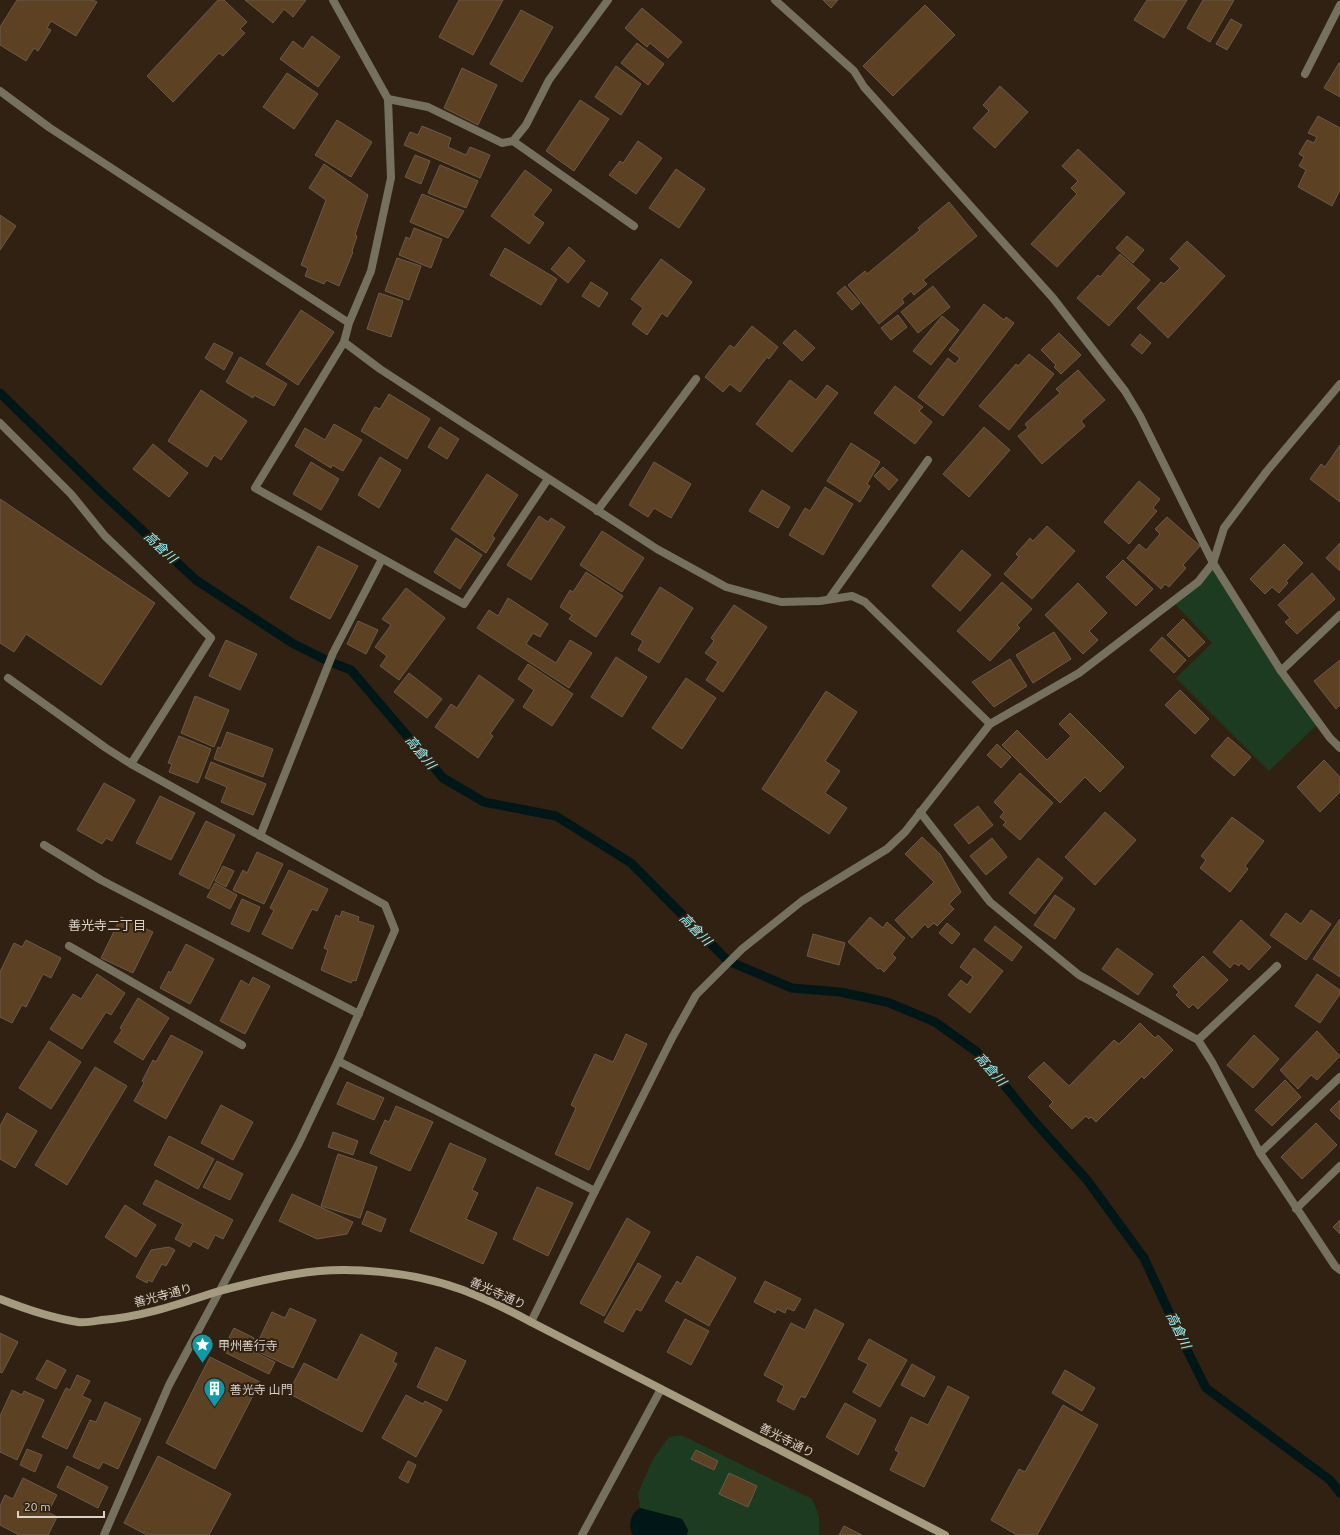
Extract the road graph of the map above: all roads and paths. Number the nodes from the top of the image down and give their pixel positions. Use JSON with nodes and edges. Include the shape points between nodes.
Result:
{"nodes":[{"id":1,"x":333,"y":0,"type":"edge"},
{"id":2,"x":608,"y":0,"type":"edge"},
{"id":3,"x":775,"y":0,"type":"edge"},
{"id":4,"x":1340,"y":5,"type":"edge"},
{"id":5,"x":1305,"y":74,"type":"dead end"},
{"id":6,"x":0,"y":91,"type":"edge"},
{"id":7,"x":388,"y":99,"type":"junction"},
{"id":8,"x":513,"y":141,"type":"junction"},
{"id":9,"x":634,"y":226,"type":"dead end"},
{"id":10,"x":349,"y":323,"type":"junction"},
{"id":11,"x":344,"y":342,"type":"junction"},
{"id":12,"x":696,"y":379,"type":"dead end"},
{"id":13,"x":1339,"y":387,"type":"edge"},
{"id":14,"x":0,"y":423,"type":"edge"},
{"id":15,"x":928,"y":460,"type":"dead end"},
{"id":16,"x":548,"y":479,"type":"junction"},
{"id":17,"x":597,"y":511,"type":"junction"},
{"id":18,"x":382,"y":559,"type":"junction"},
{"id":19,"x":1213,"y":563,"type":"junction"},
{"id":20,"x":829,"y":599,"type":"junction"},
{"id":21,"x":1340,"y":615,"type":"edge"},
{"id":22,"x":1281,"y":671,"type":"junction"},
{"id":23,"x":8,"y":678,"type":"dead end"},
{"id":24,"x":990,"y":724,"type":"junction"},
{"id":25,"x":1340,"y":748,"type":"edge"},
{"id":26,"x":131,"y":764,"type":"junction"},
{"id":27,"x":920,"y":812,"type":"junction"},
{"id":28,"x":260,"y":836,"type":"junction"},
{"id":29,"x":44,"y":846,"type":"dead end"},
{"id":30,"x":69,"y":946,"type":"dead end"},
{"id":31,"x":1277,"y":966,"type":"dead end"},
{"id":32,"x":359,"y":1014,"type":"junction"},
{"id":33,"x":1198,"y":1040,"type":"junction"},
{"id":34,"x":242,"y":1045,"type":"dead end"},
{"id":35,"x":338,"y":1061,"type":"junction"},
{"id":36,"x":1340,"y":1077,"type":"edge"},
{"id":37,"x":1260,"y":1152,"type":"junction"},
{"id":38,"x":1340,"y":1166,"type":"edge"},
{"id":39,"x":595,"y":1191,"type":"junction"},
{"id":40,"x":1296,"y":1209,"type":"junction"},
{"id":41,"x":1340,"y":1270,"type":"edge"},
{"id":42,"x":218,"y":1292,"type":"junction"},
{"id":43,"x":0,"y":1300,"type":"edge"},
{"id":44,"x":531,"y":1322,"type":"junction"},
{"id":45,"x":661,"y":1389,"type":"junction"},
{"id":46,"x":104,"y":1535,"type":"edge"},
{"id":47,"x":582,"y":1535,"type":"edge"},
{"id":48,"x":945,"y":1535,"type":"edge"}],
"edges":[{"from":1,"to":7,"type":"street"},
{"from":2,"to":8,"type":"street","via":[[549,80],[526,125]]},
{"from":3,"to":19,"type":"street","via":[[854,71],[864,86],[1053,298],[1125,391]]},
{"from":4,"to":5,"type":"street"},
{"from":6,"to":10,"type":"street","via":[[50,128]]},
{"from":7,"to":8,"type":"street","via":[[428,107],[502,143]]},
{"from":7,"to":10,"type":"street","via":[[391,178],[371,271]]},
{"from":8,"to":9,"type":"street"},
{"from":10,"to":11,"type":"street"},
{"from":11,"to":16,"type":"street","via":[[380,369]]},
{"from":11,"to":18,"type":"street","via":[[255,488]]},
{"from":12,"to":17,"type":"street"},
{"from":13,"to":19,"type":"street","via":[[1267,470],[1224,528]]},
{"from":14,"to":26,"type":"street","via":[[71,494],[104,536],[211,638]]},
{"from":15,"to":20,"type":"street"},
{"from":16,"to":17,"type":"street"},
{"from":16,"to":18,"type":"street","via":[[464,604]]},
{"from":17,"to":20,"type":"street","via":[[657,549],[726,587],[781,602]]},
{"from":18,"to":28,"type":"street","via":[[333,653]]},
{"from":19,"to":22,"type":"street"},
{"from":19,"to":24,"type":"street","via":[[1198,582],[1079,673]]},
{"from":20,"to":24,"type":"street","via":[[852,596],[865,602]]},
{"from":21,"to":22,"type":"street"},
{"from":22,"to":25,"type":"street"},
{"from":23,"to":26,"type":"street"},
{"from":24,"to":27,"type":"street"},
{"from":26,"to":28,"type":"street"},
{"from":27,"to":33,"type":"street","via":[[990,902],[1079,975]]},
{"from":27,"to":39,"type":"street","via":[[905,832],[887,849],[802,901],[742,949],[696,995]]},
{"from":28,"to":32,"type":"street","via":[[385,905],[395,930]]},
{"from":29,"to":32,"type":"street","via":[[101,880]]},
{"from":30,"to":34,"type":"street"},
{"from":31,"to":33,"type":"street"},
{"from":32,"to":35,"type":"street"},
{"from":33,"to":37,"type":"street"},
{"from":35,"to":39,"type":"street"},
{"from":35,"to":42,"type":"street","via":[[299,1143]]},
{"from":36,"to":37,"type":"street"},
{"from":37,"to":40,"type":"street"},
{"from":38,"to":40,"type":"street"},
{"from":39,"to":44,"type":"street"},
{"from":40,"to":41,"type":"street"},
{"from":42,"to":43,"type":"main road","name":"善光寺通り","via":[[121,1319],[80,1322]]},
{"from":42,"to":44,"type":"main road","name":"善光寺通り","via":[[296,1273],[342,1271],[391,1274],[462,1290]]},
{"from":42,"to":46,"type":"street","via":[[169,1385]]},
{"from":44,"to":45,"type":"main road","name":"善光寺通り"},
{"from":45,"to":47,"type":"street"},
{"from":45,"to":48,"type":"main road","name":"善光寺通り"}]}
